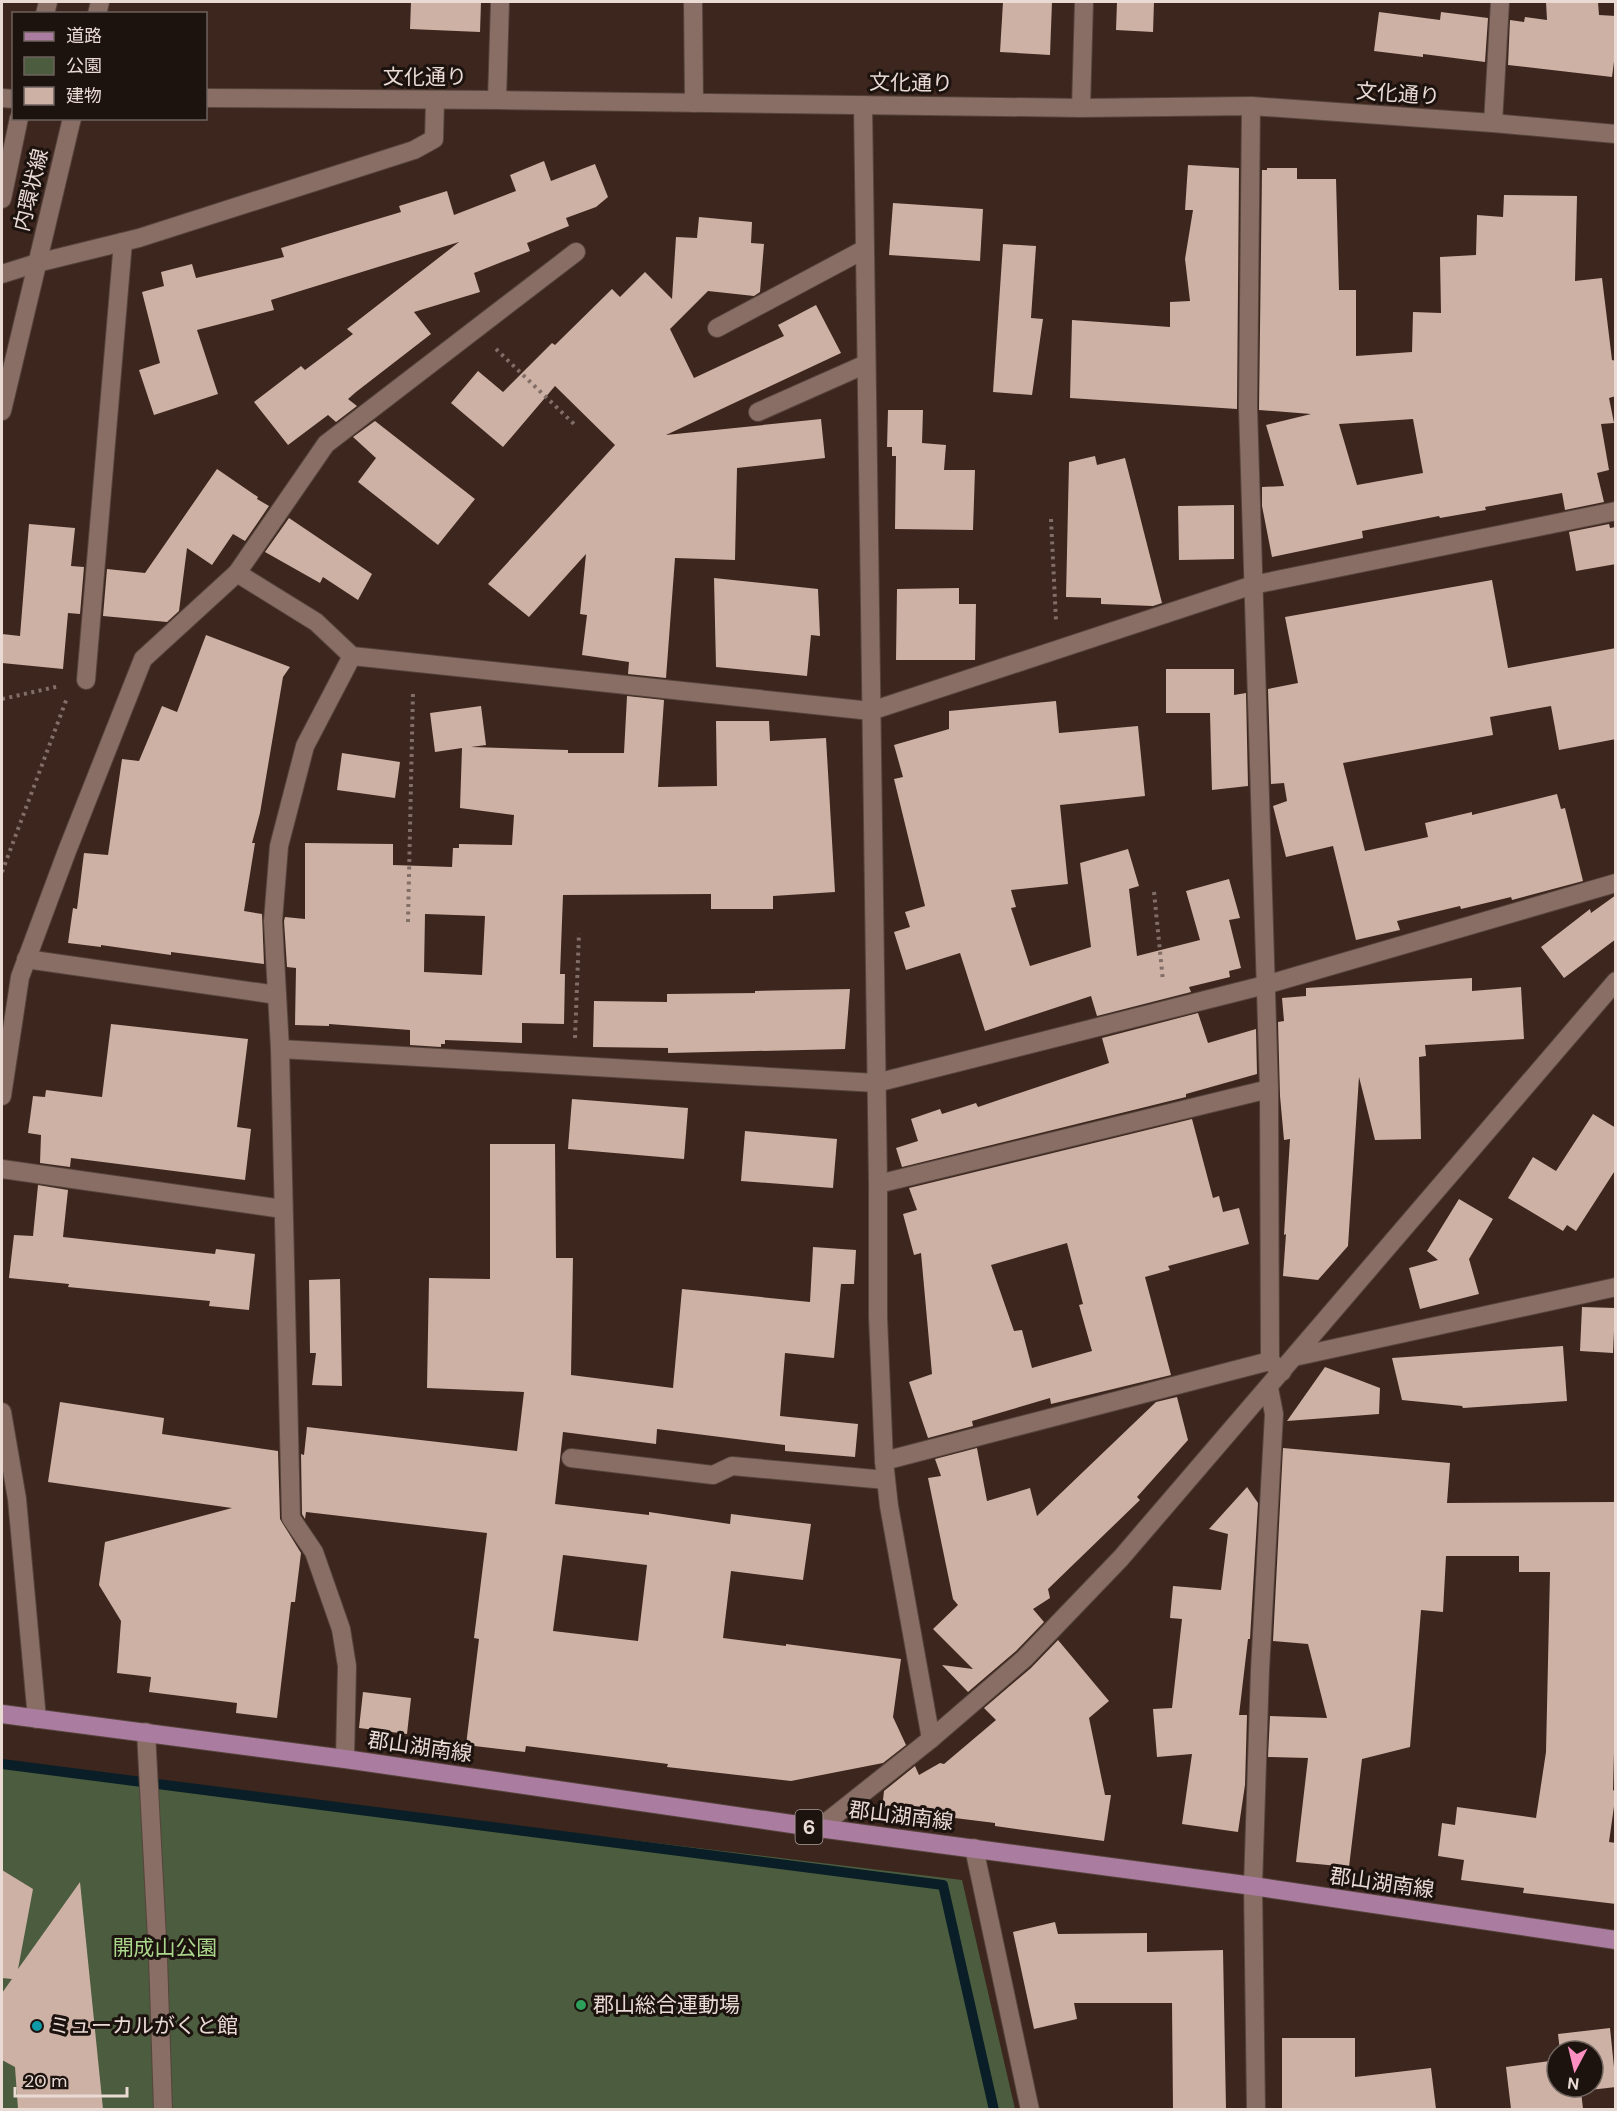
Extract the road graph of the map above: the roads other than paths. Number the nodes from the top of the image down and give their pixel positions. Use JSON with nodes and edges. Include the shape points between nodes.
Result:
{"nodes":[{"id":1,"x":500,"y":2,"type":"edge"},
{"id":2,"x":693,"y":2,"type":"edge"},
{"id":3,"x":1084,"y":2,"type":"edge"},
{"id":4,"x":1500,"y":2,"type":"edge"},
{"id":5,"x":207,"y":98,"type":"edge"},
{"id":6,"x":435,"y":100,"type":"junction"},
{"id":7,"x":497,"y":100,"type":"junction"},
{"id":8,"x":694,"y":103,"type":"junction"},
{"id":9,"x":863,"y":105,"type":"junction"},
{"id":10,"x":1251,"y":106,"type":"junction"},
{"id":11,"x":1081,"y":108,"type":"junction"},
{"id":12,"x":19,"y":120,"type":"edge"},
{"id":13,"x":72,"y":120,"type":"edge"},
{"id":14,"x":1493,"y":123,"type":"junction"},
{"id":15,"x":1616,"y":134,"type":"edge"},
{"id":16,"x":2,"y":199,"type":"edge"},
{"id":17,"x":123,"y":242,"type":"junction"},
{"id":18,"x":865,"y":249,"type":"junction"},
{"id":19,"x":576,"y":252,"type":"dead end"},
{"id":20,"x":37,"y":263,"type":"junction"},
{"id":21,"x":2,"y":274,"type":"edge"},
{"id":22,"x":717,"y":328,"type":"dead end"},
{"id":23,"x":866,"y":364,"type":"junction"},
{"id":24,"x":2,"y":411,"type":"edge"},
{"id":25,"x":758,"y":412,"type":"dead end"},
{"id":26,"x":1616,"y":511,"type":"edge"},
{"id":27,"x":237,"y":573,"type":"junction"},
{"id":28,"x":1253,"y":585,"type":"junction"},
{"id":29,"x":352,"y":656,"type":"junction"},
{"id":30,"x":86,"y":681,"type":"dead end"},
{"id":31,"x":871,"y":711,"type":"junction"},
{"id":32,"x":1616,"y":883,"type":"edge"},
{"id":33,"x":26,"y":959,"type":"junction"},
{"id":34,"x":1616,"y":981,"type":"edge"},
{"id":35,"x":1265,"y":985,"type":"junction"},
{"id":36,"x":276,"y":995,"type":"junction"},
{"id":37,"x":280,"y":1049,"type":"junction"},
{"id":38,"x":876,"y":1083,"type":"junction"},
{"id":39,"x":1269,"y":1089,"type":"junction"},
{"id":40,"x":2,"y":1096,"type":"edge"},
{"id":41,"x":2,"y":1169,"type":"edge"},
{"id":42,"x":879,"y":1184,"type":"junction"},
{"id":43,"x":283,"y":1209,"type":"junction"},
{"id":44,"x":1616,"y":1287,"type":"edge"},
{"id":45,"x":1294,"y":1357,"type":"junction"},
{"id":46,"x":1276,"y":1367,"type":"junction"},
{"id":47,"x":1269,"y":1388,"type":"junction"},
{"id":48,"x":2,"y":1412,"type":"edge"},
{"id":49,"x":571,"y":1458,"type":"dead end"},
{"id":50,"x":884,"y":1461,"type":"junction"},
{"id":51,"x":886,"y":1480,"type":"junction"},
{"id":52,"x":2,"y":1714,"type":"edge"},
{"id":53,"x":37,"y":1719,"type":"junction"},
{"id":54,"x":146,"y":1732,"type":"junction"},
{"id":55,"x":931,"y":1739,"type":"junction"},
{"id":56,"x":345,"y":1759,"type":"junction"},
{"id":57,"x":819,"y":1828,"type":"junction"},
{"id":58,"x":974,"y":1848,"type":"junction"},
{"id":59,"x":1253,"y":1886,"type":"junction"},
{"id":60,"x":1616,"y":1940,"type":"edge"},
{"id":61,"x":163,"y":2109,"type":"edge"},
{"id":62,"x":1030,"y":2109,"type":"edge"},
{"id":63,"x":1256,"y":2109,"type":"edge"}],
"edges":[{"from":1,"to":7,"type":"street"},
{"from":2,"to":8,"type":"street"},
{"from":3,"to":11,"type":"street"},
{"from":4,"to":14,"type":"street"},
{"from":5,"to":6,"type":"street","name":"文化通り"},
{"from":6,"to":7,"type":"street","name":"文化通り"},
{"from":6,"to":17,"type":"street","via":[[434,139],[414,150]]},
{"from":7,"to":8,"type":"street","name":"文化通り"},
{"from":8,"to":9,"type":"street","name":"文化通り"},
{"from":9,"to":11,"type":"street","name":"文化通り"},
{"from":9,"to":18,"type":"street"},
{"from":10,"to":11,"type":"street","name":"文化通り"},
{"from":10,"to":14,"type":"street","name":"文化通り"},
{"from":10,"to":28,"type":"street","via":[[1248,407]]},
{"from":12,"to":16,"type":"street","name":"内環状線"},
{"from":13,"to":20,"type":"street","name":"内環状線"},
{"from":14,"to":15,"type":"street","name":"文化通り"},
{"from":17,"to":20,"type":"street"},
{"from":17,"to":30,"type":"street"},
{"from":18,"to":22,"type":"street"},
{"from":18,"to":23,"type":"street"},
{"from":19,"to":27,"type":"street","via":[[326,444]]},
{"from":20,"to":21,"type":"street"},
{"from":20,"to":24,"type":"street","name":"内環状線"},
{"from":23,"to":25,"type":"street"},
{"from":23,"to":31,"type":"street"},
{"from":26,"to":28,"type":"street"},
{"from":27,"to":29,"type":"street","via":[[316,622]]},
{"from":27,"to":33,"type":"street","via":[[143,659]]},
{"from":28,"to":31,"type":"street"},
{"from":28,"to":35,"type":"street"},
{"from":29,"to":31,"type":"street"},
{"from":29,"to":36,"type":"street","via":[[305,746],[279,846],[273,921]]},
{"from":31,"to":38,"type":"street"},
{"from":32,"to":35,"type":"street"},
{"from":33,"to":36,"type":"street"},
{"from":33,"to":40,"type":"street"},
{"from":34,"to":45,"type":"street"},
{"from":35,"to":38,"type":"street"},
{"from":35,"to":39,"type":"street"},
{"from":36,"to":37,"type":"street"},
{"from":37,"to":38,"type":"street"},
{"from":37,"to":43,"type":"street"},
{"from":38,"to":42,"type":"street"},
{"from":39,"to":42,"type":"street"},
{"from":39,"to":46,"type":"street"},
{"from":41,"to":43,"type":"street"},
{"from":42,"to":50,"type":"street","via":[[878,1317]]},
{"from":43,"to":56,"type":"street","via":[[291,1518],[314,1552],[340,1629],[347,1666]]},
{"from":44,"to":45,"type":"street"},
{"from":45,"to":46,"type":"street"},
{"from":46,"to":47,"type":"street"},
{"from":46,"to":50,"type":"street"},
{"from":47,"to":55,"type":"street","via":[[1089,1592],[1024,1659]]},
{"from":47,"to":59,"type":"street","via":[[1274,1414]]},
{"from":48,"to":53,"type":"street","via":[[17,1499]]},
{"from":49,"to":51,"type":"street","via":[[713,1475],[732,1466]]},
{"from":50,"to":51,"type":"street"},
{"from":51,"to":55,"type":"street"},
{"from":52,"to":53,"type":"main road","name":"郡山湖南線","number":"6"},
{"from":53,"to":54,"type":"main road","name":"郡山湖南線","number":"6"},
{"from":54,"to":56,"type":"main road","name":"郡山湖南線","number":"6"},
{"from":54,"to":61,"type":"street"},
{"from":55,"to":57,"type":"street"},
{"from":56,"to":57,"type":"main road","name":"郡山湖南線","number":"6"},
{"from":57,"to":58,"type":"main road","name":"郡山湖南線","number":"6"},
{"from":58,"to":59,"type":"main road","name":"郡山湖南線","number":"6"},
{"from":58,"to":62,"type":"street"},
{"from":59,"to":60,"type":"main road","name":"郡山湖南線","number":"6"},
{"from":59,"to":63,"type":"street"}]}
